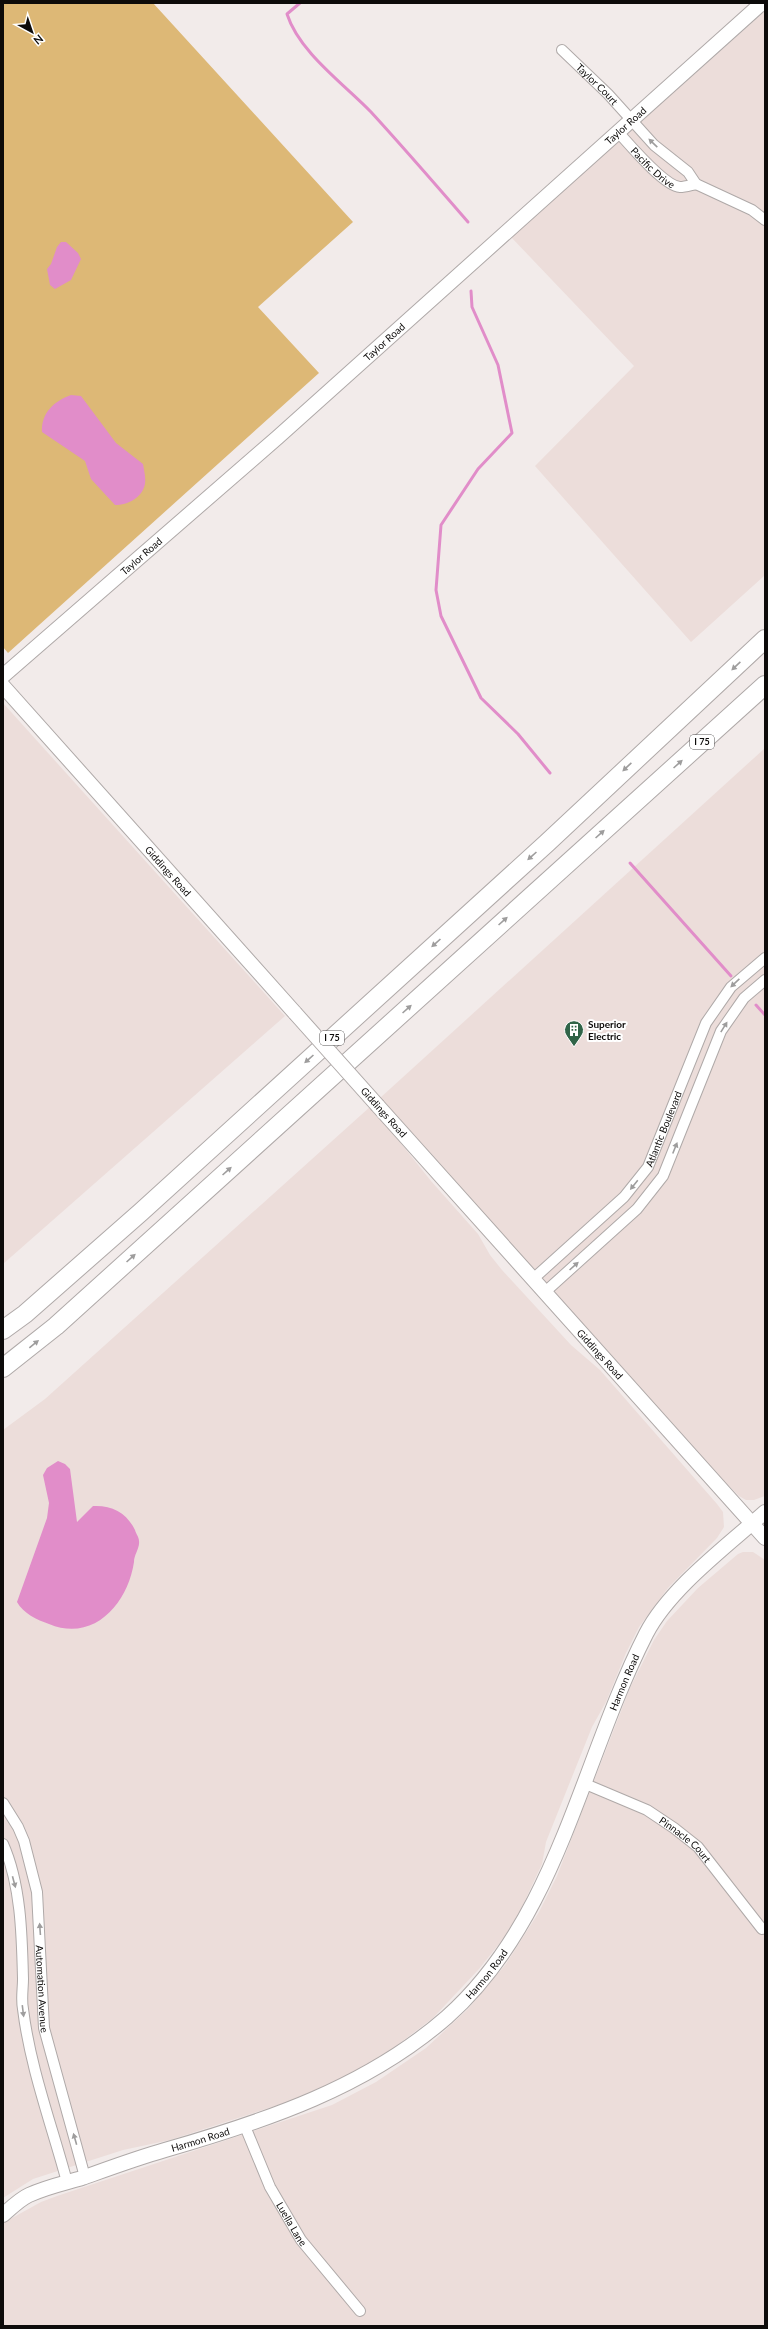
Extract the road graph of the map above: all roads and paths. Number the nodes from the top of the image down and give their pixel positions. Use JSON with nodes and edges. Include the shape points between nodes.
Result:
{"nodes":[{"id":1,"x":762,"y":3,"type":"edge"},
{"id":2,"x":562,"y":50,"type":"dead end"},
{"id":3,"x":631,"y":120,"type":"junction"},
{"id":4,"x":618,"y":132,"type":"junction"},
{"id":5,"x":696,"y":184,"type":"junction"},
{"id":6,"x":765,"y":220,"type":"edge"},
{"id":7,"x":765,"y":639,"type":"edge"},
{"id":8,"x":3,"y":676,"type":"edge"},
{"id":9,"x":765,"y":685,"type":"edge"},
{"id":10,"x":3,"y":686,"type":"edge"},
{"id":11,"x":765,"y":958,"type":"edge"},
{"id":12,"x":765,"y":980,"type":"edge"},
{"id":13,"x":533,"y":1279,"type":"junction"},
{"id":14,"x":545,"y":1292,"type":"junction"},
{"id":15,"x":3,"y":1330,"type":"edge"},
{"id":16,"x":3,"y":1368,"type":"edge"},
{"id":17,"x":765,"y":1512,"type":"edge"},
{"id":18,"x":752,"y":1524,"type":"junction"},
{"id":19,"x":765,"y":1538,"type":"edge"},
{"id":20,"x":583,"y":1783,"type":"junction"},
{"id":21,"x":3,"y":1802,"type":"edge"},
{"id":22,"x":3,"y":1844,"type":"edge"},
{"id":23,"x":762,"y":1929,"type":"dead end"},
{"id":24,"x":244,"y":2124,"type":"junction"},
{"id":25,"x":85,"y":2177,"type":"junction"},
{"id":26,"x":67,"y":2182,"type":"junction"},
{"id":27,"x":3,"y":2215,"type":"edge"},
{"id":28,"x":360,"y":2311,"type":"dead end"}],
"edges":[{"from":1,"to":3,"type":"street","name":"Taylor Road"},
{"from":2,"to":3,"type":"street","name":"Taylor Court"},
{"from":3,"to":4,"type":"street","name":"Taylor Road"},
{"from":5,"to":3,"type":"street","name":"Pacific Drive","one_way":true,"via":[[688,172],[654,145]]},
{"from":4,"to":5,"type":"street","name":"Pacific Drive","via":[[669,182],[679,187]]},
{"from":4,"to":8,"type":"street","name":"Taylor Road","via":[[267,447]]},
{"from":5,"to":6,"type":"street","name":"Pacific Drive","via":[[752,210]]},
{"from":7,"to":15,"type":"highway","number":"I 75","one_way":true,"via":[[547,843],[153,1201],[25,1314]]},
{"from":16,"to":9,"type":"highway","number":"I 75","one_way":true,"via":[[56,1326]]},
{"from":10,"to":13,"type":"street","name":"Giddings Road","bridge":true},
{"from":11,"to":13,"type":"street","name":"Atlantic Boulevard","one_way":true,"via":[[731,986],[706,1023],[648,1167],[624,1198]]},
{"from":14,"to":12,"type":"street","name":"Atlantic Boulevard","one_way":true,"via":[[637,1209],[663,1176],[722,1031],[744,998]]},
{"from":13,"to":14,"type":"street","name":"Giddings Road"},
{"from":14,"to":18,"type":"street","name":"Giddings Road"},
{"from":17,"to":18,"type":"street","name":"Harmon Road"},
{"from":18,"to":19,"type":"street","name":"Giddings Road"},
{"from":18,"to":20,"type":"street","name":"Harmon Road","via":[[681,1588],[647,1632]]},
{"from":20,"to":23,"type":"street","name":"Pinnacle Court","via":[[647,1810],[698,1847]]},
{"from":20,"to":24,"type":"street","name":"Harmon Road","via":[[545,1882],[516,1933],[482,1982],[447,2017],[398,2055],[347,2084],[294,2109]]},
{"from":25,"to":21,"type":"street","name":"Automation Avenue","one_way":true,"via":[[44,2028],[37,1892],[24,1841]]},
{"from":22,"to":26,"type":"street","name":"Automation Avenue","one_way":true,"via":[[17,1893],[22,2007]]},
{"from":24,"to":25,"type":"street","name":"Harmon Road","via":[[126,2161]]},
{"from":24,"to":28,"type":"street","name":"Luella Lane","via":[[270,2187],[302,2240]]},
{"from":25,"to":26,"type":"street","name":"Harmon Road"},
{"from":26,"to":27,"type":"street","name":"Harmon Road","via":[[27,2196]]}]}
